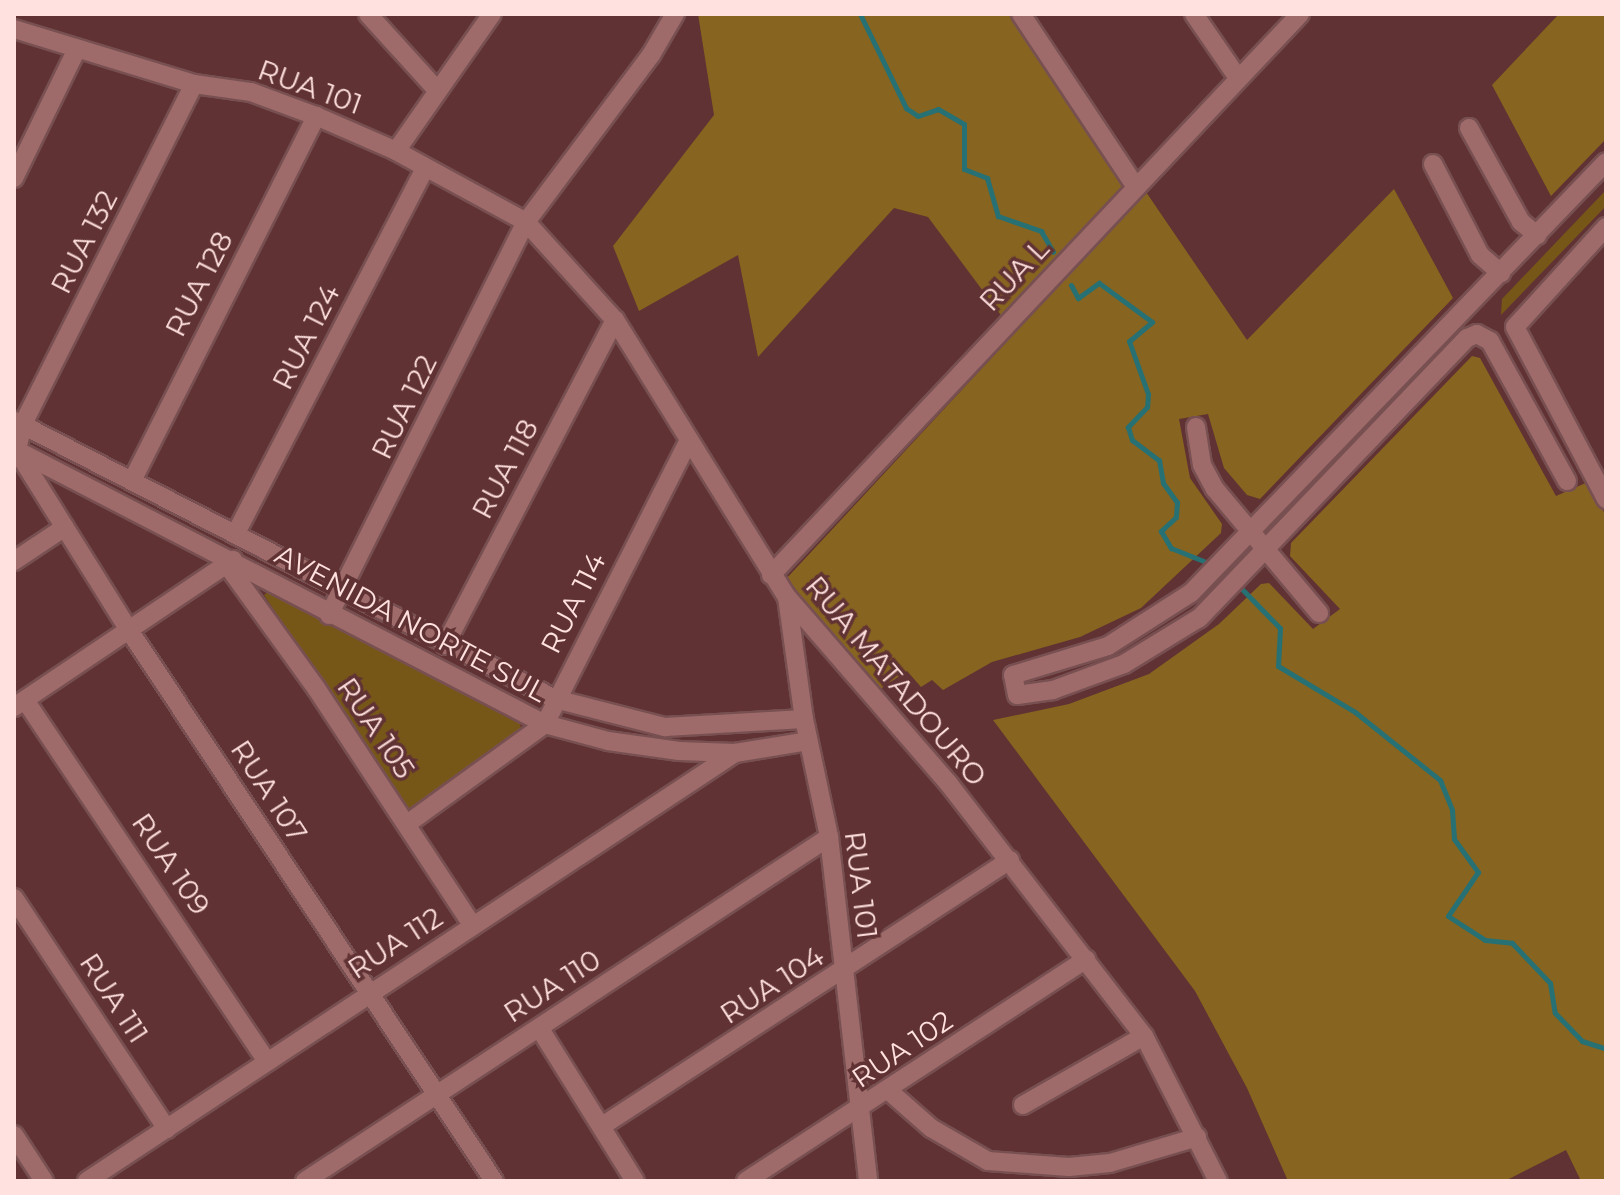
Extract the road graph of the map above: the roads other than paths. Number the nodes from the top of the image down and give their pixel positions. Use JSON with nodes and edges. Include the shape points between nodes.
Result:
{"nodes":[{"id":1,"x":368,"y":14,"type":"edge"},
{"id":2,"x":492,"y":14,"type":"edge"},
{"id":3,"x":675,"y":14,"type":"edge"},
{"id":4,"x":1021,"y":14,"type":"edge"},
{"id":5,"x":1194,"y":14,"type":"edge"},
{"id":6,"x":1300,"y":14,"type":"edge"},
{"id":7,"x":14,"y":29,"type":"edge"},
{"id":8,"x":77,"y":49,"type":"junction"},
{"id":9,"x":1238,"y":78,"type":"junction"},
{"id":10,"x":194,"y":84,"type":"junction"},
{"id":11,"x":437,"y":90,"type":"junction"},
{"id":12,"x":316,"y":116,"type":"junction"},
{"id":13,"x":1469,"y":128,"type":"dead end"},
{"id":14,"x":396,"y":151,"type":"junction"},
{"id":15,"x":1606,"y":162,"type":"edge"},
{"id":16,"x":1433,"y":164,"type":"dead end"},
{"id":17,"x":425,"y":168,"type":"junction"},
{"id":18,"x":14,"y":178,"type":"edge"},
{"id":19,"x":1136,"y":187,"type":"junction"},
{"id":20,"x":526,"y":222,"type":"junction"},
{"id":21,"x":1606,"y":227,"type":"edge"},
{"id":22,"x":1537,"y":235,"type":"junction"},
{"id":23,"x":1501,"y":273,"type":"junction"},
{"id":24,"x":615,"y":320,"type":"junction"},
{"id":25,"x":19,"y":422,"type":"edge"},
{"id":26,"x":1196,"y":427,"type":"dead end"},
{"id":27,"x":688,"y":442,"type":"junction"},
{"id":28,"x":16,"y":450,"type":"edge"},
{"id":29,"x":133,"y":479,"type":"junction"},
{"id":30,"x":1567,"y":481,"type":"dead end"},
{"id":31,"x":1606,"y":499,"type":"edge"},
{"id":32,"x":184,"y":507,"type":"junction"},
{"id":33,"x":65,"y":527,"type":"junction"},
{"id":34,"x":170,"y":531,"type":"junction"},
{"id":35,"x":237,"y":531,"type":"junction"},
{"id":36,"x":1250,"y":532,"type":"junction"},
{"id":37,"x":1264,"y":550,"type":"junction"},
{"id":38,"x":14,"y":561,"type":"edge"},
{"id":39,"x":230,"y":562,"type":"junction"},
{"id":40,"x":771,"y":575,"type":"junction"},
{"id":41,"x":345,"y":590,"type":"junction"},
{"id":42,"x":787,"y":597,"type":"junction"},
{"id":43,"x":1319,"y":613,"type":"dead end"},
{"id":44,"x":329,"y":615,"type":"junction"},
{"id":45,"x":129,"y":630,"type":"junction"},
{"id":46,"x":445,"y":645,"type":"junction"},
{"id":47,"x":555,"y":699,"type":"junction"},
{"id":48,"x":19,"y":703,"type":"edge"},
{"id":49,"x":804,"y":719,"type":"junction"},
{"id":50,"x":545,"y":724,"type":"junction"},
{"id":51,"x":808,"y":741,"type":"junction"},
{"id":52,"x":735,"y":753,"type":"junction"},
{"id":53,"x":407,"y":824,"type":"junction"},
{"id":54,"x":829,"y":837,"type":"junction"},
{"id":55,"x":1010,"y":860,"type":"junction"},
{"id":56,"x":14,"y":898,"type":"edge"},
{"id":57,"x":473,"y":926,"type":"junction"},
{"id":58,"x":1086,"y":959,"type":"junction"},
{"id":59,"x":844,"y":973,"type":"junction"},
{"id":60,"x":369,"y":994,"type":"junction"},
{"id":61,"x":540,"y":1029,"type":"junction"},
{"id":62,"x":1144,"y":1036,"type":"junction"},
{"id":63,"x":267,"y":1061,"type":"junction"},
{"id":64,"x":889,"y":1091,"type":"junction"},
{"id":65,"x":436,"y":1094,"type":"junction"},
{"id":66,"x":1023,"y":1105,"type":"dead end"},
{"id":67,"x":860,"y":1111,"type":"junction"},
{"id":68,"x":602,"y":1126,"type":"junction"},
{"id":69,"x":167,"y":1129,"type":"junction"},
{"id":70,"x":14,"y":1135,"type":"edge"},
{"id":71,"x":1197,"y":1137,"type":"junction"},
{"id":72,"x":44,"y":1181,"type":"edge"},
{"id":73,"x":87,"y":1181,"type":"edge"},
{"id":74,"x":305,"y":1181,"type":"edge"},
{"id":75,"x":494,"y":1181,"type":"edge"},
{"id":76,"x":635,"y":1181,"type":"edge"},
{"id":77,"x":746,"y":1181,"type":"edge"},
{"id":78,"x":868,"y":1181,"type":"edge"},
{"id":79,"x":1218,"y":1181,"type":"edge"}],
"edges":[{"from":1,"to":11,"type":"street"},
{"from":2,"to":11,"type":"street"},
{"from":3,"to":20,"type":"street","name":"RUA 122","via":[[651,55]]},
{"from":4,"to":19,"type":"street"},
{"from":5,"to":9,"type":"street"},
{"from":6,"to":9,"type":"street","name":"RUA L"},
{"from":7,"to":8,"type":"street","name":"RUA 101"},
{"from":8,"to":10,"type":"street","name":"RUA 101"},
{"from":8,"to":18,"type":"street"},
{"from":9,"to":19,"type":"street","name":"RUA L"},
{"from":10,"to":12,"type":"street","name":"RUA 101","via":[[251,92]]},
{"from":10,"to":25,"type":"street","name":"RUA 132"},
{"from":11,"to":14,"type":"street"},
{"from":12,"to":14,"type":"street","name":"RUA 101"},
{"from":12,"to":29,"type":"street","name":"RUA 128"},
{"from":13,"to":22,"type":"street","via":[[1521,222]]},
{"from":14,"to":17,"type":"street","name":"RUA 101"},
{"from":15,"to":22,"type":"street"},
{"from":16,"to":23,"type":"street","via":[[1480,255]]},
{"from":17,"to":20,"type":"street","name":"RUA 101"},
{"from":17,"to":35,"type":"street","name":"RUA 124"},
{"from":19,"to":40,"type":"street","name":"RUA L"},
{"from":20,"to":24,"type":"street","name":"RUA MATADOURO"},
{"from":20,"to":41,"type":"street","name":"RUA 122"},
{"from":21,"to":31,"type":"street","via":[[1515,327]]},
{"from":22,"to":23,"type":"street"},
{"from":23,"to":36,"type":"street"},
{"from":24,"to":27,"type":"street","name":"RUA MATADOURO","via":[[654,377]]},
{"from":24,"to":46,"type":"street","name":"RUA 118"},
{"from":25,"to":28,"type":"street"},
{"from":25,"to":29,"type":"street","name":"AVENIDA NORTE SUL"},
{"from":26,"to":36,"type":"street","via":[[1208,476]]},
{"from":27,"to":40,"type":"street","name":"RUA MATADOURO"},
{"from":27,"to":47,"type":"street","name":"RUA 114"},
{"from":28,"to":33,"type":"street","name":"RUA 107"},
{"from":28,"to":34,"type":"street","name":"AVENIDA NORTE SUL"},
{"from":29,"to":32,"type":"street","name":"AVENIDA NORTE SUL"},
{"from":30,"to":37,"type":"street","via":[[1490,341],[1477,334],[1456,348]]},
{"from":32,"to":34,"type":"street"},
{"from":32,"to":35,"type":"street","name":"AVENIDA NORTE SUL"},
{"from":33,"to":38,"type":"street"},
{"from":33,"to":45,"type":"street","name":"RUA 107"},
{"from":34,"to":39,"type":"street","name":"AVENIDA NORTE SUL"},
{"from":35,"to":41,"type":"street","name":"AVENIDA NORTE SUL"},
{"from":36,"to":37,"type":"street"},
{"from":36,"to":37,"type":"street","via":[[1204,580],[1151,623],[1119,641],[1013,675],[1017,695],[1053,690],[1124,664],[1185,627]]},
{"from":37,"to":43,"type":"street"},
{"from":39,"to":44,"type":"street","name":"AVENIDA NORTE SUL"},
{"from":39,"to":45,"type":"street"},
{"from":39,"to":53,"type":"street","name":"RUA 105"},
{"from":40,"to":42,"type":"street","name":"RUA MATADOURO"},
{"from":41,"to":44,"type":"street","name":"RUA 122"},
{"from":41,"to":46,"type":"street","name":"AVENIDA NORTE SUL"},
{"from":42,"to":49,"type":"street","name":"RUA 101"},
{"from":42,"to":55,"type":"street","name":"RUA MATADOURO"},
{"from":44,"to":50,"type":"street","name":"AVENIDA NORTE SUL"},
{"from":45,"to":48,"type":"street"},
{"from":45,"to":60,"type":"street","name":"RUA 107"},
{"from":46,"to":47,"type":"street","name":"AVENIDA NORTE SUL"},
{"from":47,"to":49,"type":"street","name":"AVENIDA NORTE SUL","via":[[613,718],[665,727]]},
{"from":47,"to":50,"type":"street","name":"RUA 114"},
{"from":48,"to":63,"type":"street","name":"RUA 109"},
{"from":49,"to":51,"type":"street","name":"RUA 101"},
{"from":50,"to":52,"type":"street","name":"AVENIDA NORTE SUL","via":[[654,749]]},
{"from":50,"to":53,"type":"street"},
{"from":51,"to":52,"type":"street","name":"AVENIDA NORTE SUL"},
{"from":51,"to":54,"type":"street","name":"RUA 101"},
{"from":52,"to":57,"type":"street","name":"RUA 112"},
{"from":53,"to":57,"type":"street","name":"RUA 105"},
{"from":54,"to":59,"type":"street","name":"RUA 101"},
{"from":54,"to":61,"type":"street","name":"RUA 110"},
{"from":55,"to":58,"type":"street","name":"RUA MATADOURO"},
{"from":55,"to":59,"type":"street","name":"RUA 104"},
{"from":56,"to":69,"type":"street","name":"RUA 111"},
{"from":57,"to":60,"type":"street","name":"RUA 112"},
{"from":58,"to":62,"type":"street","name":"RUA MATADOURO"},
{"from":58,"to":64,"type":"street","name":"RUA 102"},
{"from":59,"to":67,"type":"street","name":"RUA 101"},
{"from":59,"to":68,"type":"street","name":"RUA 104"},
{"from":60,"to":63,"type":"street","name":"RUA 112"},
{"from":60,"to":65,"type":"street","name":"RUA 107"},
{"from":61,"to":65,"type":"street","name":"RUA 110"},
{"from":61,"to":68,"type":"street"},
{"from":62,"to":66,"type":"street"},
{"from":62,"to":71,"type":"street","name":"RUA MATADOURO"},
{"from":63,"to":69,"type":"street","name":"RUA 112"},
{"from":64,"to":67,"type":"street","name":"RUA 102"},
{"from":64,"to":71,"type":"street","via":[[931,1128],[988,1161],[1069,1167],[1110,1163]]},
{"from":65,"to":74,"type":"street","name":"RUA 110"},
{"from":65,"to":75,"type":"street","name":"RUA 107"},
{"from":67,"to":77,"type":"street","name":"RUA 102"},
{"from":67,"to":78,"type":"street","name":"RUA 101"},
{"from":68,"to":76,"type":"street"},
{"from":69,"to":73,"type":"street","name":"RUA 112"},
{"from":70,"to":72,"type":"street"},
{"from":71,"to":79,"type":"street","name":"RUA MATADOURO"}]}
